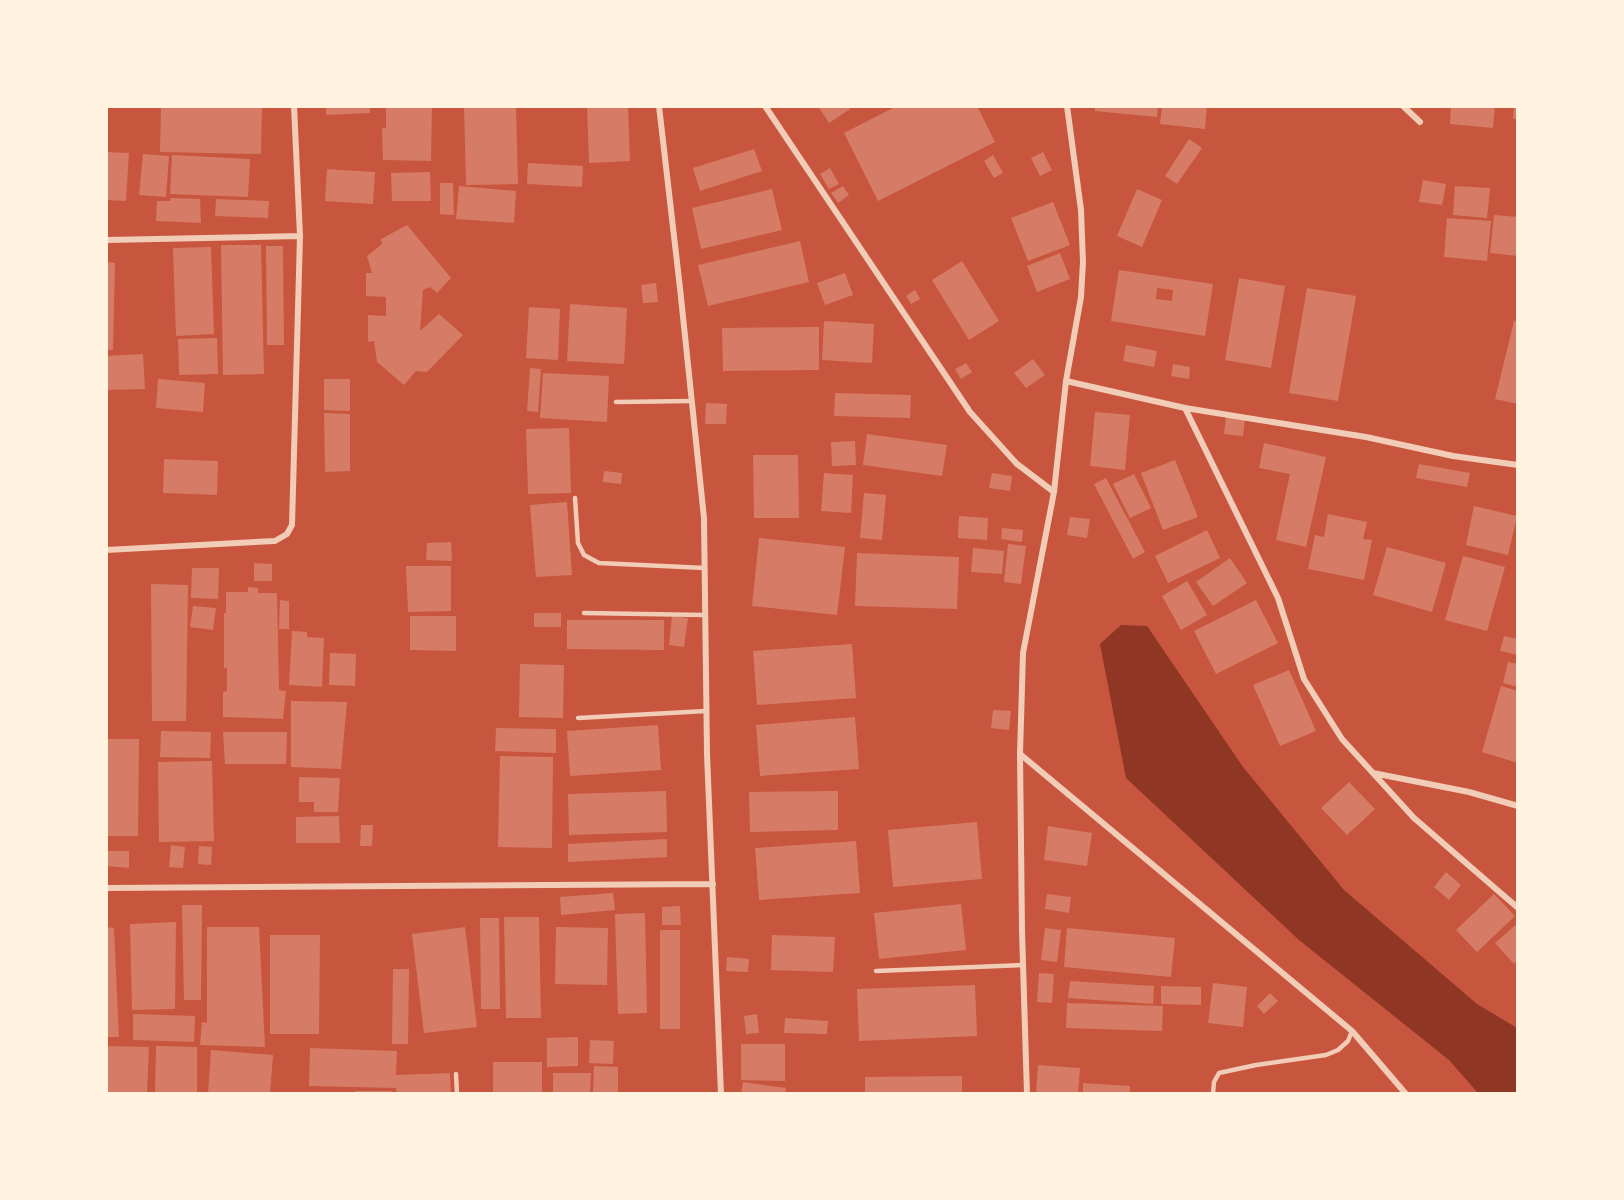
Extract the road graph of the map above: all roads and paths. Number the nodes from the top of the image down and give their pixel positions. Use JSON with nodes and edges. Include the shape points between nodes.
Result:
{"nodes":[{"id":1,"x":294,"y":106,"type":"edge"},
{"id":2,"x":659,"y":106,"type":"edge"},
{"id":3,"x":765,"y":106,"type":"edge"},
{"id":4,"x":1067,"y":106,"type":"edge"},
{"id":5,"x":1403,"y":106,"type":"edge"},
{"id":6,"x":1420,"y":122,"type":"dead end"},
{"id":7,"x":300,"y":236,"type":"junction"},
{"id":8,"x":106,"y":240,"type":"edge"},
{"id":9,"x":1066,"y":381,"type":"junction"},
{"id":10,"x":692,"y":401,"type":"junction"},
{"id":11,"x":616,"y":402,"type":"dead end"},
{"id":12,"x":1185,"y":408,"type":"junction"},
{"id":13,"x":1518,"y":465,"type":"edge"},
{"id":14,"x":1054,"y":492,"type":"junction"},
{"id":15,"x":575,"y":498,"type":"dead end"},
{"id":16,"x":106,"y":550,"type":"edge"},
{"id":17,"x":705,"y":568,"type":"junction"},
{"id":18,"x":584,"y":612,"type":"dead end"},
{"id":19,"x":704,"y":615,"type":"junction"},
{"id":20,"x":706,"y":711,"type":"junction"},
{"id":21,"x":578,"y":718,"type":"dead end"},
{"id":22,"x":1020,"y":754,"type":"junction"},
{"id":23,"x":1372,"y":773,"type":"junction"},
{"id":24,"x":1518,"y":806,"type":"edge"},
{"id":25,"x":713,"y":884,"type":"junction"},
{"id":26,"x":106,"y":888,"type":"edge"},
{"id":27,"x":1518,"y":908,"type":"edge"},
{"id":28,"x":1023,"y":965,"type":"junction"},
{"id":29,"x":876,"y":971,"type":"dead end"},
{"id":30,"x":1352,"y":1031,"type":"junction"},
{"id":31,"x":456,"y":1074,"type":"dead end"},
{"id":32,"x":457,"y":1094,"type":"edge"},
{"id":33,"x":721,"y":1094,"type":"edge"},
{"id":34,"x":1027,"y":1094,"type":"edge"},
{"id":35,"x":1213,"y":1094,"type":"edge"},
{"id":36,"x":1406,"y":1094,"type":"edge"}],
"edges":[{"from":1,"to":7,"type":"street"},
{"from":2,"to":10,"type":"street"},
{"from":3,"to":14,"type":"street","via":[[970,412],[1017,464]]},
{"from":4,"to":9,"type":"street","via":[[1081,210],[1083,262]]},
{"from":5,"to":6,"type":"street"},
{"from":7,"to":8,"type":"street"},
{"from":7,"to":16,"type":"street","via":[[292,525],[287,534],[275,541]]},
{"from":9,"to":12,"type":"street"},
{"from":9,"to":14,"type":"street"},
{"from":10,"to":11,"type":"lane"},
{"from":10,"to":17,"type":"street"},
{"from":12,"to":13,"type":"street"},
{"from":12,"to":23,"type":"street","via":[[1278,598],[1304,679],[1342,740]]},
{"from":14,"to":22,"type":"street","via":[[1023,653]]},
{"from":15,"to":17,"type":"lane","via":[[578,543],[584,555],[599,563]]},
{"from":17,"to":19,"type":"street"},
{"from":18,"to":19,"type":"lane"},
{"from":19,"to":20,"type":"street"},
{"from":20,"to":21,"type":"lane"},
{"from":20,"to":25,"type":"street"},
{"from":22,"to":28,"type":"street"},
{"from":22,"to":30,"type":"street"},
{"from":23,"to":24,"type":"street"},
{"from":23,"to":27,"type":"street","via":[[1414,818]]},
{"from":25,"to":26,"type":"street"},
{"from":25,"to":33,"type":"street"},
{"from":28,"to":29,"type":"lane"},
{"from":28,"to":34,"type":"street"},
{"from":30,"to":35,"type":"lane","via":[[1338,1050],[1326,1055],[1219,1073]]},
{"from":30,"to":36,"type":"street"},
{"from":31,"to":32,"type":"lane"}]}
